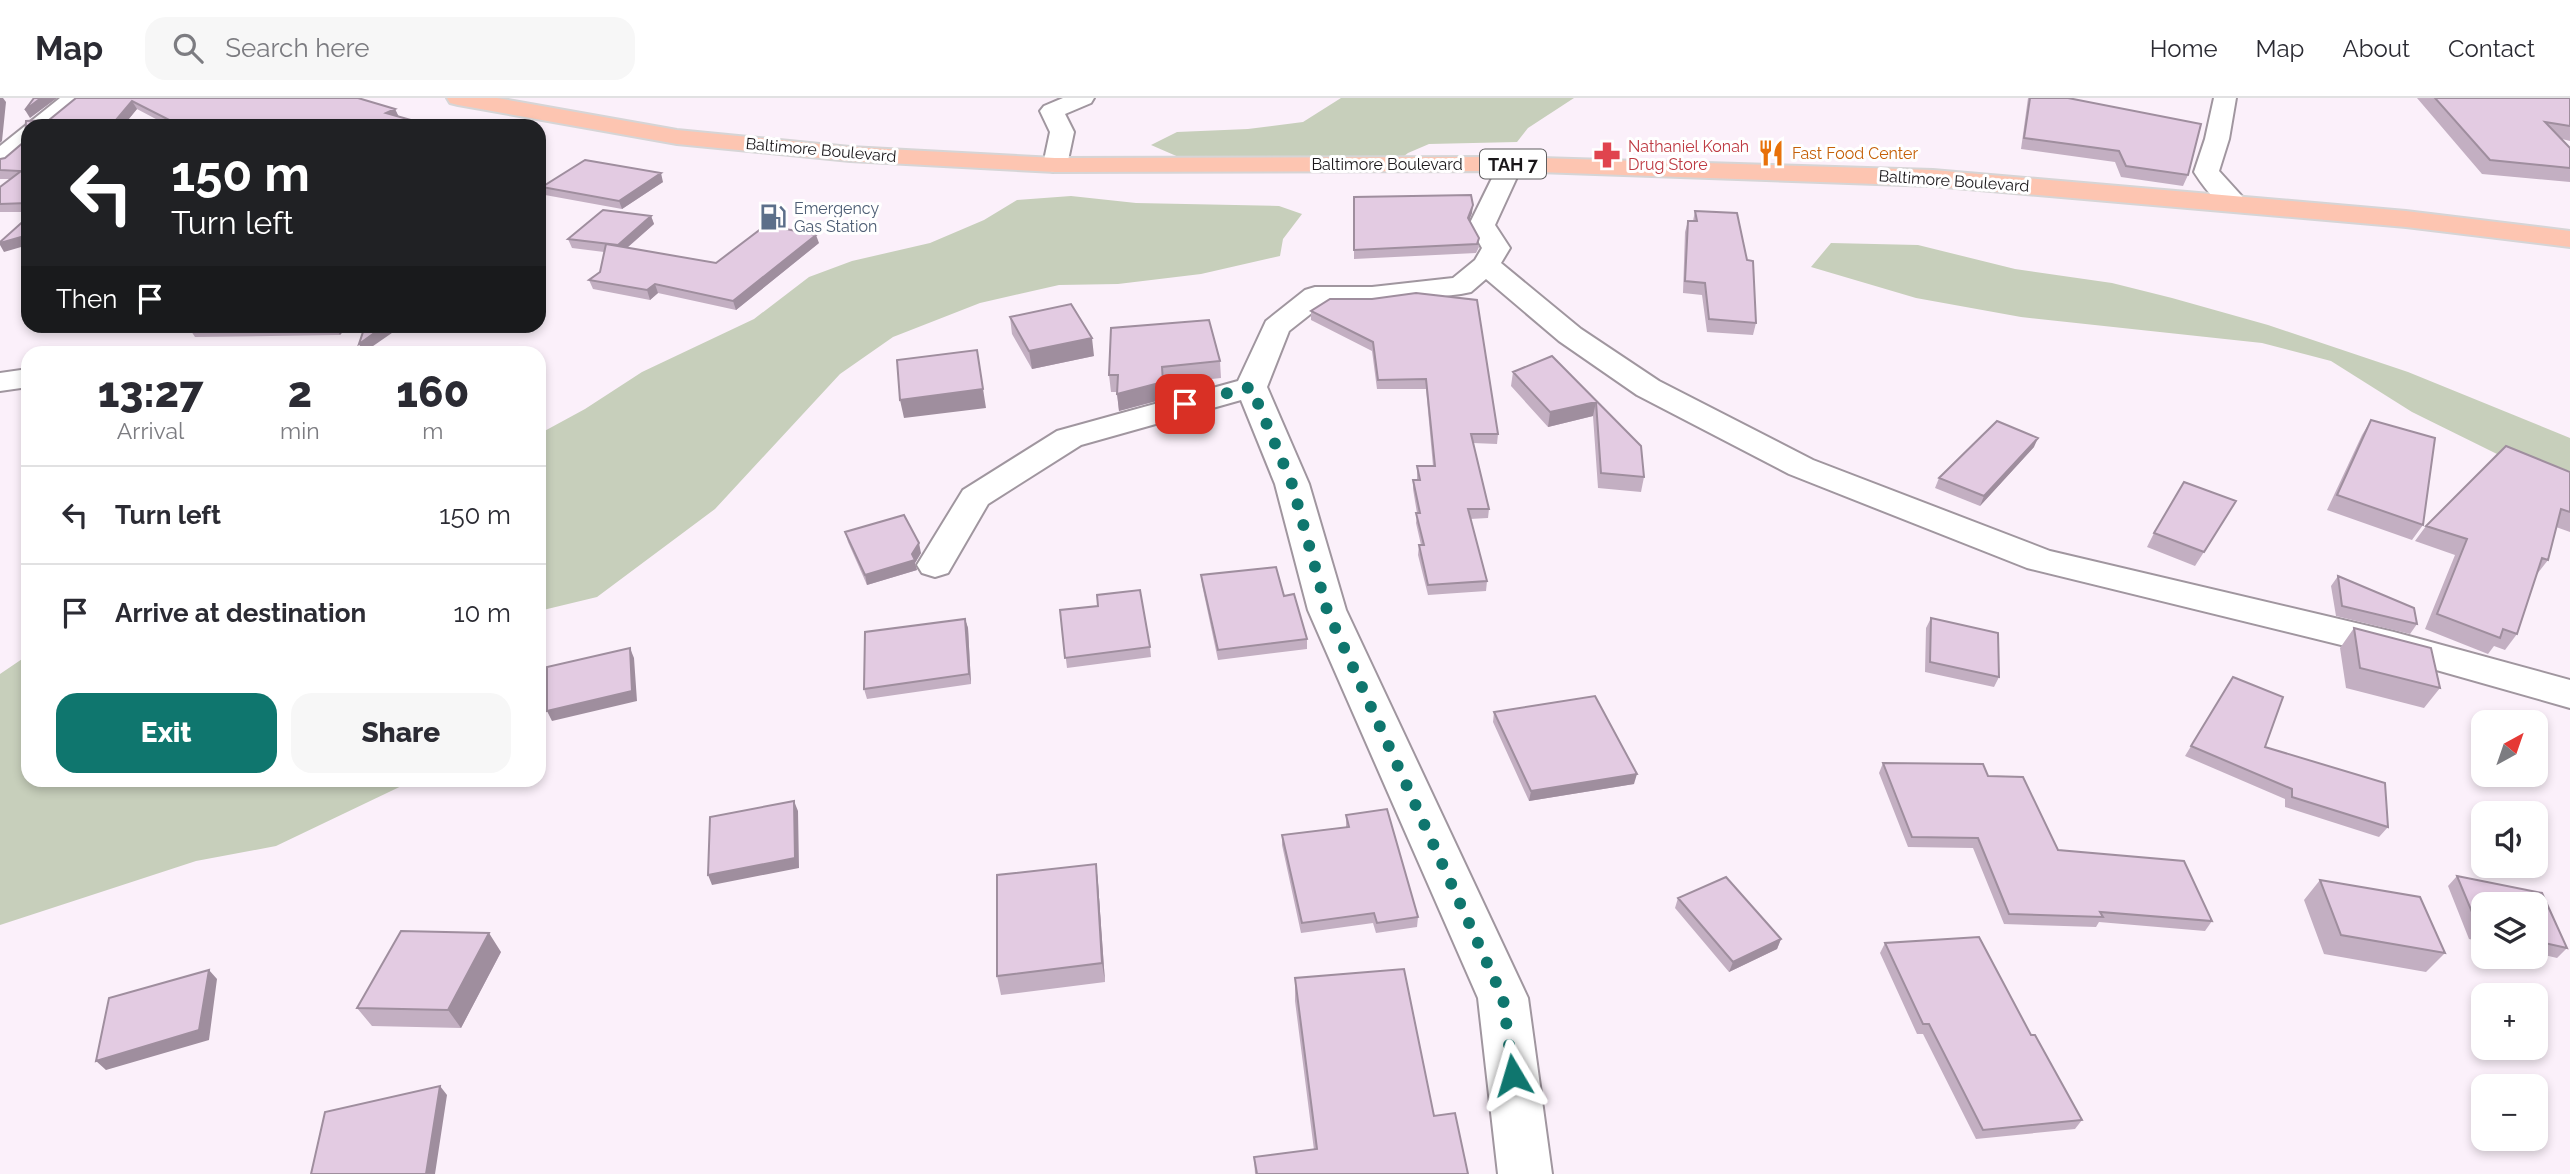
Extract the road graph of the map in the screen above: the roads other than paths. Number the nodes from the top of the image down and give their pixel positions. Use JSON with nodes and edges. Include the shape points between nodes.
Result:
{"nodes":[{"id":1,"x":75,"y":98,"type":"edge"},
{"id":2,"x":458,"y":98,"type":"edge"},
{"id":3,"x":1083,"y":98,"type":"edge"},
{"id":4,"x":2225,"y":98,"type":"edge"},
{"id":5,"x":46,"y":119,"type":"edge"},
{"id":6,"x":21,"y":140,"type":"edge"},
{"id":7,"x":0,"y":159,"type":"edge"},
{"id":8,"x":1511,"y":164,"type":"junction"},
{"id":9,"x":1055,"y":165,"type":"junction"},
{"id":10,"x":2236,"y":204,"type":"junction"},
{"id":11,"x":2570,"y":239,"type":"edge"},
{"id":12,"x":1486,"y":265,"type":"junction"},
{"id":13,"x":21,"y":379,"type":"edge"},
{"id":14,"x":0,"y":382,"type":"edge"},
{"id":15,"x":1251,"y":387,"type":"junction"},
{"id":16,"x":936,"y":565,"type":"dead end"},
{"id":17,"x":2570,"y":694,"type":"edge"},
{"id":18,"x":1525,"y":1174,"type":"edge"}],
"edges":[{"from":1,"to":5,"type":"street"},
{"from":2,"to":9,"type":"highway","name":"Baltimore Boulevard","number":"TAH 7","via":[[677,137],[850,154]]},
{"from":3,"to":9,"type":"street","via":[[1052,111],[1062,132]]},
{"from":4,"to":10,"type":"street","via":[[2206,173]]},
{"from":6,"to":7,"type":"street"},
{"from":8,"to":9,"type":"highway","name":"Baltimore Boulevard","number":"TAH 7"},
{"from":8,"to":10,"type":"highway","name":"Baltimore Boulevard","number":"TAH 7","via":[[1933,178]]},
{"from":8,"to":12,"type":"street","via":[[1482,225],[1496,248]]},
{"from":10,"to":11,"type":"highway","name":"Baltimore Boulevard","number":"TAH 7"},
{"from":12,"to":15,"type":"street","via":[[1461,286],[1372,296],[1314,296],[1276,327]]},
{"from":12,"to":17,"type":"street","via":[[1570,335],[1648,388],[1801,467],[2040,560],[2395,645]]},
{"from":13,"to":14,"type":"street"},
{"from":15,"to":16,"type":"street","via":[[1069,438],[975,497]]},
{"from":15,"to":18,"type":"street","via":[[1292,484],[1327,610],[1503,998]]}]}
